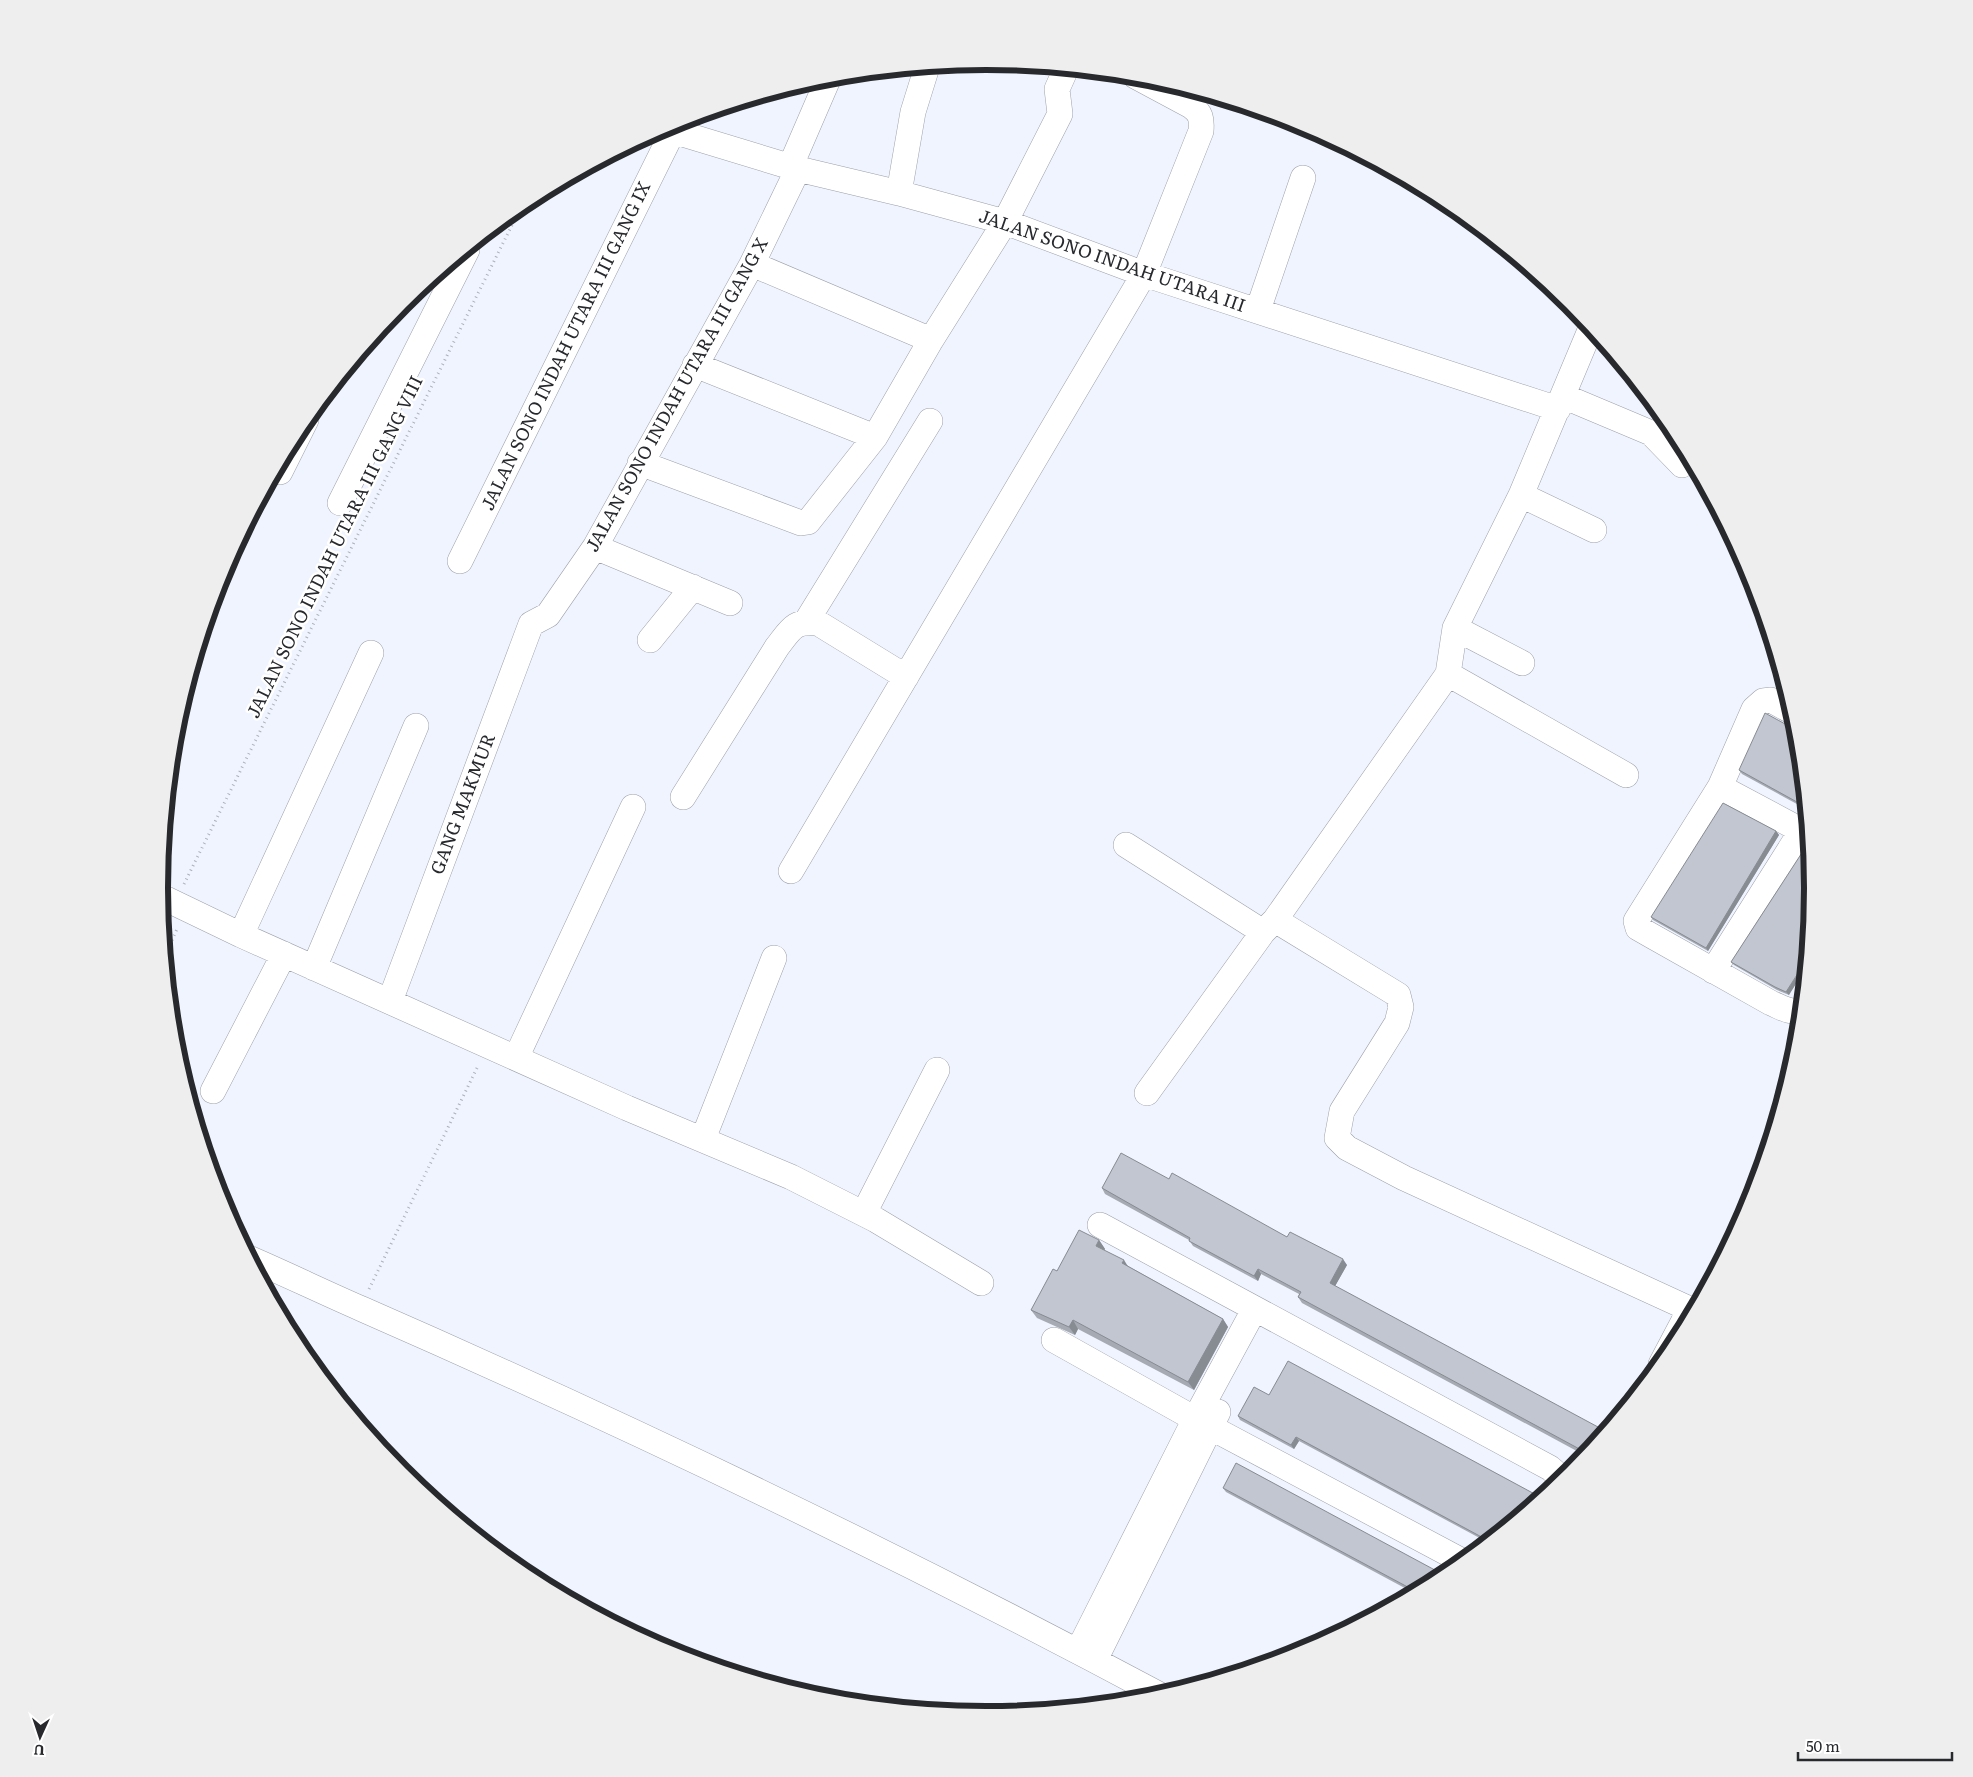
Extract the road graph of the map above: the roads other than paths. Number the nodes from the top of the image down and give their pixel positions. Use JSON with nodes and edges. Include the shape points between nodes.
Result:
{"nodes":[{"id":1,"x":925,"y":73,"type":"edge"},
{"id":2,"x":1064,"y":74,"type":"edge"},
{"id":3,"x":825,"y":86,"type":"edge"},
{"id":4,"x":1159,"y":89,"type":"edge"},
{"id":5,"x":674,"y":132,"type":"edge"},
{"id":6,"x":665,"y":135,"type":"edge"},
{"id":7,"x":794,"y":167,"type":"junction"},
{"id":8,"x":1303,"y":178,"type":"dead end"},
{"id":9,"x":899,"y":193,"type":"junction"},
{"id":10,"x":1005,"y":222,"type":"junction"},
{"id":11,"x":461,"y":261,"type":"edge"},
{"id":12,"x":752,"y":264,"type":"junction"},
{"id":13,"x":1144,"y":274,"type":"junction"},
{"id":14,"x":1258,"y":310,"type":"junction"},
{"id":15,"x":1588,"y":335,"type":"edge"},
{"id":16,"x":931,"y":340,"type":"junction"},
{"id":17,"x":695,"y":365,"type":"junction"},
{"id":18,"x":1560,"y":403,"type":"junction"},
{"id":19,"x":930,"y":422,"type":"dead end"},
{"id":20,"x":875,"y":437,"type":"junction"},
{"id":21,"x":640,"y":463,"type":"junction"},
{"id":22,"x":1682,"y":465,"type":"dead end"},
{"id":23,"x":1521,"y":495,"type":"junction"},
{"id":24,"x":340,"y":503,"type":"dead end"},
{"id":25,"x":1594,"y":530,"type":"dead end"},
{"id":26,"x":595,"y":547,"type":"junction"},
{"id":27,"x":460,"y":562,"type":"dead end"},
{"id":28,"x":693,"y":587,"type":"junction"},
{"id":29,"x":730,"y":603,"type":"dead end"},
{"id":30,"x":548,"y":615,"type":"joint"},
{"id":31,"x":806,"y":622,"type":"junction"},
{"id":32,"x":1455,"y":628,"type":"junction"},
{"id":33,"x":650,"y":640,"type":"dead end"},
{"id":34,"x":371,"y":653,"type":"dead end"},
{"id":35,"x":1522,"y":664,"type":"dead end"},
{"id":36,"x":1448,"y":674,"type":"junction"},
{"id":37,"x":906,"y":677,"type":"junction"},
{"id":38,"x":1784,"y":707,"type":"edge"},
{"id":39,"x":416,"y":726,"type":"dead end"},
{"id":40,"x":1626,"y":775,"type":"dead end"},
{"id":41,"x":1720,"y":787,"type":"junction"},
{"id":42,"x":683,"y":797,"type":"dead end"},
{"id":43,"x":633,"y":807,"type":"dead end"},
{"id":44,"x":1803,"y":831,"type":"edge"},
{"id":45,"x":1803,"y":835,"type":"edge"},
{"id":46,"x":1126,"y":845,"type":"dead end"},
{"id":47,"x":791,"y":871,"type":"dead end"},
{"id":48,"x":168,"y":900,"type":"edge"},
{"id":49,"x":1269,"y":926,"type":"junction"},
{"id":50,"x":241,"y":935,"type":"junction"},
{"id":51,"x":284,"y":954,"type":"junction"},
{"id":52,"x":774,"y":958,"type":"dead end"},
{"id":53,"x":314,"y":968,"type":"junction"},
{"id":54,"x":1713,"y":971,"type":"junction"},
{"id":55,"x":390,"y":1002,"type":"junction"},
{"id":56,"x":1795,"y":1011,"type":"edge"},
{"id":57,"x":516,"y":1058,"type":"junction"},
{"id":58,"x":937,"y":1070,"type":"dead end"},
{"id":59,"x":213,"y":1091,"type":"dead end"},
{"id":60,"x":1147,"y":1093,"type":"dead end"},
{"id":61,"x":703,"y":1138,"type":"junction"},
{"id":62,"x":864,"y":1213,"type":"junction"},
{"id":63,"x":1100,"y":1225,"type":"dead end"},
{"id":64,"x":258,"y":1262,"type":"edge"},
{"id":65,"x":981,"y":1283,"type":"dead end"},
{"id":66,"x":1689,"y":1308,"type":"edge"},
{"id":67,"x":1262,"y":1313,"type":"junction"},
{"id":68,"x":1054,"y":1340,"type":"dead end"},
{"id":69,"x":1203,"y":1423,"type":"junction"},
{"id":70,"x":1557,"y":1474,"type":"edge"},
{"id":71,"x":1457,"y":1558,"type":"edge"},
{"id":72,"x":1086,"y":1656,"type":"junction"},
{"id":73,"x":1151,"y":1690,"type":"edge"}],
"edges":[{"from":1,"to":9,"type":"street","via":[[913,112]]},
{"from":2,"to":10,"type":"street","via":[[1057,89],[1060,114]]},
{"from":3,"to":7,"type":"street","name":"JALAN SONO INDAH UTARA III GANG X"},
{"from":4,"to":13,"type":"street","via":[[1191,106],[1199,112],[1202,120],[1201,131]]},
{"from":5,"to":7,"type":"street","name":"JALAN SONO INDAH UTARA III"},
{"from":6,"to":27,"type":"street","name":"JALAN SONO INDAH UTARA III GANG IX"},
{"from":7,"to":9,"type":"street","name":"JALAN SONO INDAH UTARA III"},
{"from":7,"to":12,"type":"street","name":"JALAN SONO INDAH UTARA III GANG X"},
{"from":8,"to":14,"type":"street"},
{"from":9,"to":10,"type":"street","name":"JALAN SONO INDAH UTARA III"},
{"from":10,"to":13,"type":"street","name":"JALAN SONO INDAH UTARA III"},
{"from":10,"to":16,"type":"street"},
{"from":11,"to":24,"type":"street"},
{"from":12,"to":16,"type":"street"},
{"from":12,"to":17,"type":"street","name":"JALAN SONO INDAH UTARA III GANG X"},
{"from":13,"to":14,"type":"street","name":"JALAN SONO INDAH UTARA III"},
{"from":13,"to":37,"type":"street"},
{"from":14,"to":18,"type":"street","name":"JALAN SONO INDAH UTARA III"},
{"from":15,"to":18,"type":"street"},
{"from":16,"to":20,"type":"street"},
{"from":17,"to":20,"type":"street"},
{"from":17,"to":21,"type":"street","name":"JALAN SONO INDAH UTARA III GANG X"},
{"from":18,"to":22,"type":"street","name":"JALAN SONO INDAH UTARA III","via":[[1651,433]]},
{"from":18,"to":23,"type":"street"},
{"from":19,"to":31,"type":"street"},
{"from":20,"to":21,"type":"street","via":[[808,522],[801,524]]},
{"from":21,"to":26,"type":"street","name":"JALAN SONO INDAH UTARA III GANG X"},
{"from":23,"to":25,"type":"street"},
{"from":23,"to":32,"type":"street"},
{"from":26,"to":28,"type":"street"},
{"from":26,"to":30,"type":"street","name":"JALAN SONO INDAH UTARA III GANG X"},
{"from":28,"to":29,"type":"street"},
{"from":28,"to":33,"type":"street"},
{"from":30,"to":55,"type":"street","name":"GANG MAKMUR","via":[[531,624]]},
{"from":31,"to":37,"type":"street","via":[[818,623]]},
{"from":31,"to":42,"type":"street","via":[[794,625],[777,647]]},
{"from":32,"to":35,"type":"street"},
{"from":32,"to":36,"type":"street"},
{"from":34,"to":50,"type":"street"},
{"from":36,"to":40,"type":"street"},
{"from":36,"to":49,"type":"street"},
{"from":37,"to":47,"type":"street"},
{"from":38,"to":41,"type":"street","via":[[1771,700],[1763,701],[1754,709]]},
{"from":39,"to":53,"type":"street"},
{"from":41,"to":44,"type":"street"},
{"from":41,"to":54,"type":"street","via":[[1636,921],[1638,928]]},
{"from":43,"to":57,"type":"street"},
{"from":45,"to":54,"type":"street"},
{"from":46,"to":49,"type":"street"},
{"from":48,"to":50,"type":"street"},
{"from":49,"to":60,"type":"street"},
{"from":49,"to":66,"type":"street","via":[[1398,995],[1401,1007],[1397,1023],[1342,1111],[1337,1138],[1347,1148],[1404,1178]]},
{"from":50,"to":51,"type":"street"},
{"from":51,"to":53,"type":"street"},
{"from":51,"to":59,"type":"street"},
{"from":52,"to":61,"type":"street"},
{"from":53,"to":55,"type":"street"},
{"from":54,"to":56,"type":"street"},
{"from":55,"to":57,"type":"street"},
{"from":57,"to":61,"type":"street"},
{"from":58,"to":62,"type":"street"},
{"from":61,"to":62,"type":"street"},
{"from":62,"to":65,"type":"street"},
{"from":63,"to":67,"type":"street"},
{"from":64,"to":72,"type":"street","via":[[493,1366],[792,1506]]},
{"from":67,"to":69,"type":"street"},
{"from":67,"to":70,"type":"street"},
{"from":68,"to":69,"type":"street"},
{"from":69,"to":71,"type":"street"},
{"from":69,"to":72,"type":"street"},
{"from":72,"to":73,"type":"street"}]}
